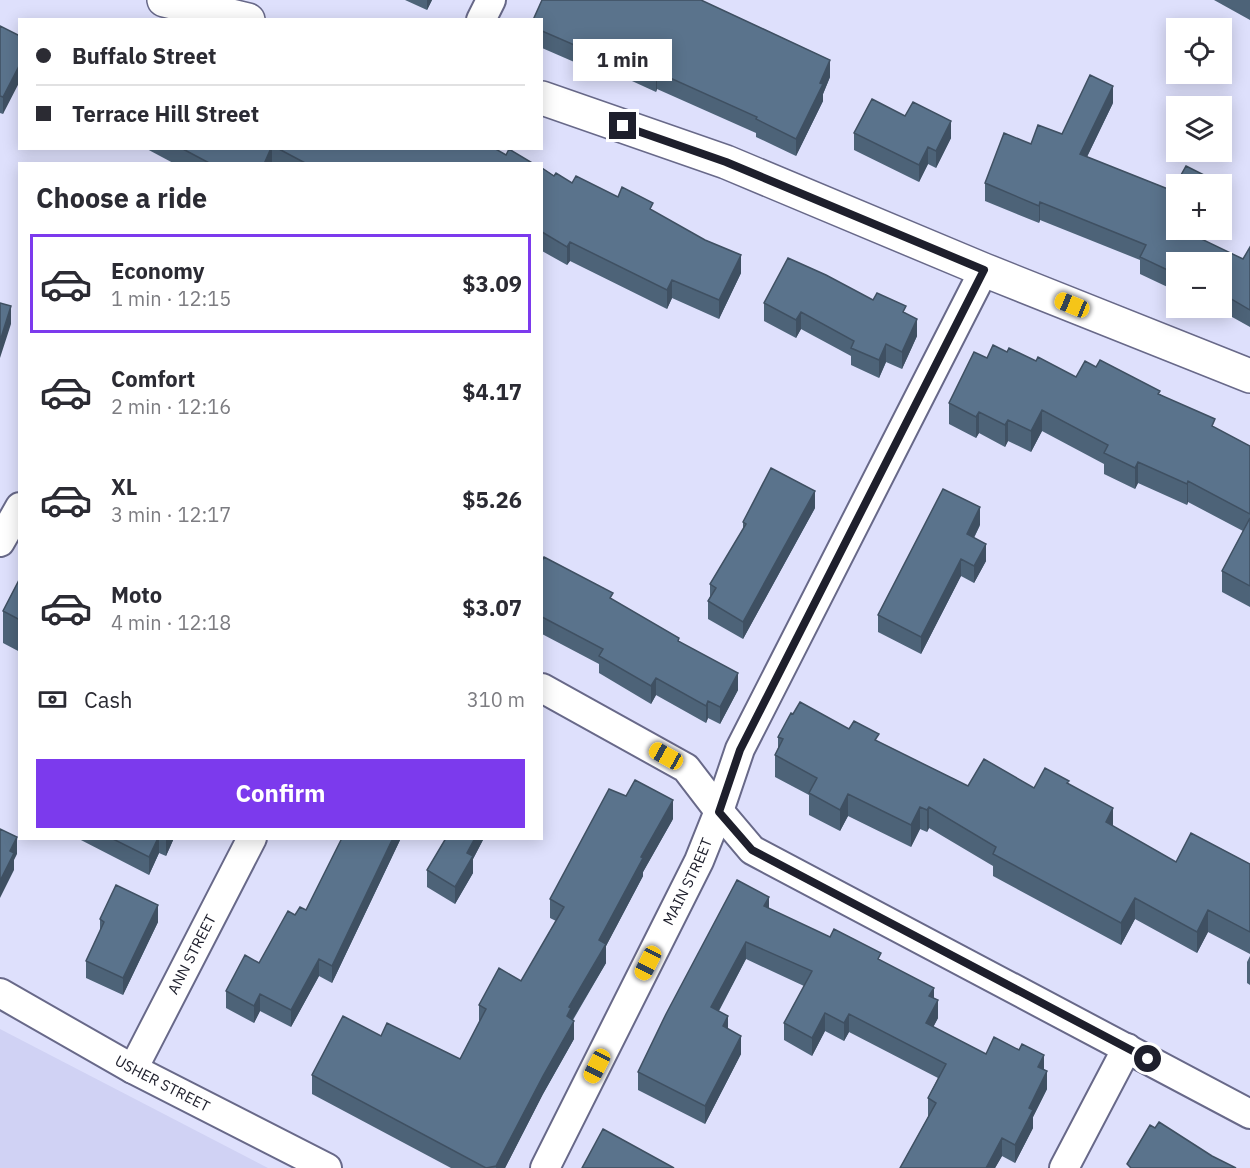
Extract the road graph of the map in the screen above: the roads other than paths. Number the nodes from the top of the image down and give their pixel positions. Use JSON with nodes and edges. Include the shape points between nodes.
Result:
{"nodes":[{"id":1,"x":164,"y":0,"type":"edge"},
{"id":2,"x":491,"y":0,"type":"edge"},
{"id":3,"x":240,"y":18,"type":"edge"},
{"id":4,"x":482,"y":18,"type":"edge"},
{"id":5,"x":543,"y":98,"type":"edge"},
{"id":6,"x":984,"y":270,"type":"junction"},
{"id":7,"x":1250,"y":376,"type":"edge"},
{"id":8,"x":18,"y":510,"type":"edge"},
{"id":9,"x":0,"y":542,"type":"edge"},
{"id":10,"x":543,"y":689,"type":"edge"},
{"id":11,"x":719,"y":812,"type":"junction"},
{"id":12,"x":251,"y":840,"type":"edge"},
{"id":13,"x":0,"y":993,"type":"edge"},
{"id":14,"x":1127,"y":1048,"type":"junction"},
{"id":15,"x":133,"y":1069,"type":"junction"},
{"id":16,"x":1250,"y":1114,"type":"edge"},
{"id":17,"x":327,"y":1168,"type":"edge"},
{"id":18,"x":545,"y":1168,"type":"edge"},
{"id":19,"x":1064,"y":1168,"type":"edge"}],
"edges":[{"from":1,"to":3,"type":"street"},
{"from":2,"to":4,"type":"street"},
{"from":5,"to":6,"type":"street","via":[[726,162]]},
{"from":6,"to":7,"type":"street"},
{"from":6,"to":11,"type":"street","name":"MAIN STREET","via":[[740,750]]},
{"from":8,"to":9,"type":"street"},
{"from":10,"to":11,"type":"street","via":[[687,768]]},
{"from":11,"to":14,"type":"street","via":[[752,850]]},
{"from":11,"to":18,"type":"street","name":"MAIN STREET","via":[[699,861]]},
{"from":12,"to":15,"type":"street","name":"ANN STREET"},
{"from":13,"to":15,"type":"street","name":"USHER STREET"},
{"from":14,"to":16,"type":"street"},
{"from":14,"to":19,"type":"street"},
{"from":15,"to":17,"type":"street","name":"USHER STREET"}]}
